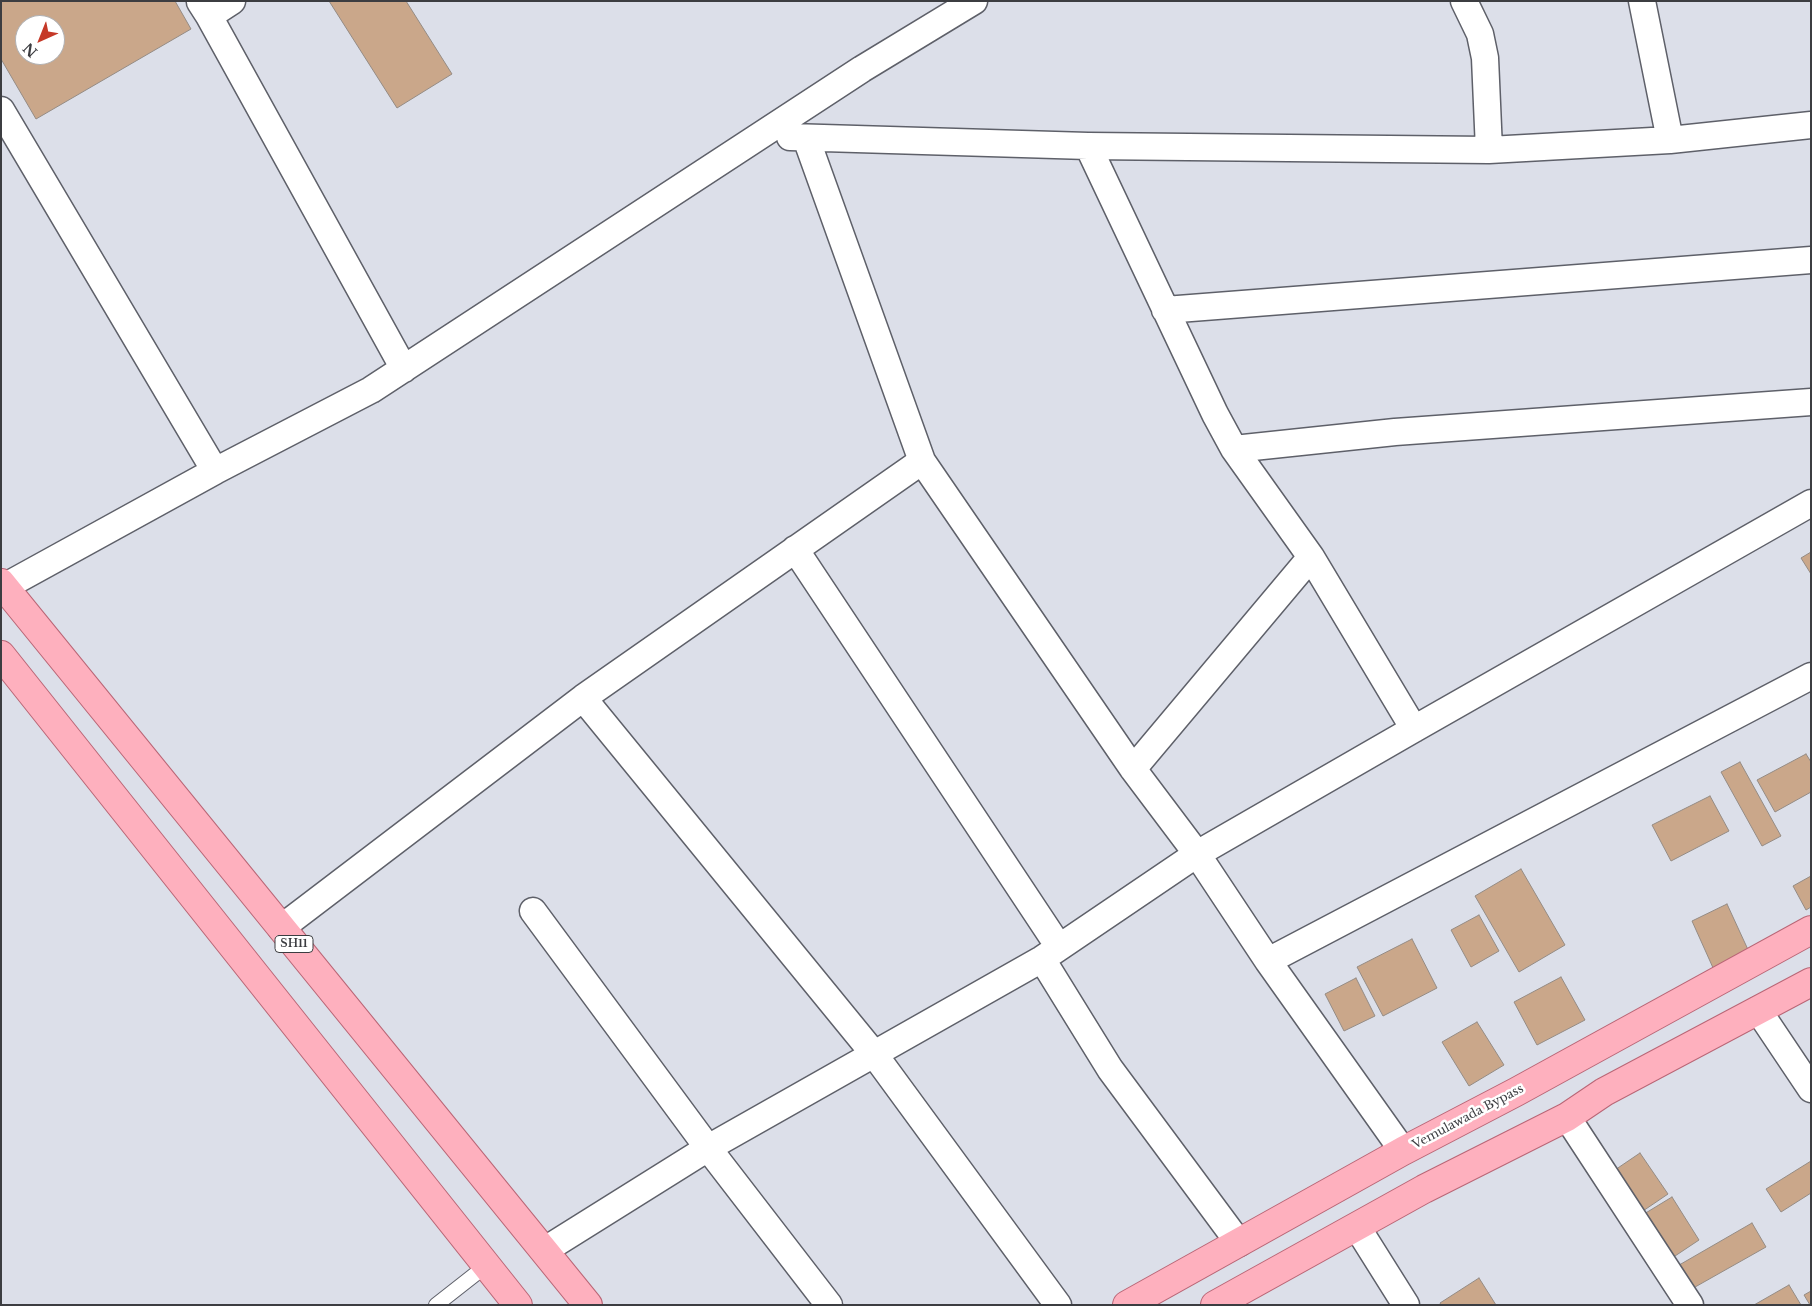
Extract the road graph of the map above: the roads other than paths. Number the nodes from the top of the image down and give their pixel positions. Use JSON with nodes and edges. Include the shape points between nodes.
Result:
{"nodes":[{"id":1,"x":232,"y":1,"type":"edge"},
{"id":2,"x":974,"y":1,"type":"edge"},
{"id":3,"x":1464,"y":1,"type":"edge"},
{"id":4,"x":1642,"y":1,"type":"edge"},
{"id":5,"x":204,"y":9,"type":"edge"},
{"id":6,"x":1,"y":110,"type":"edge"},
{"id":7,"x":1811,"y":125,"type":"edge"},
{"id":8,"x":762,"y":135,"type":"junction"},
{"id":9,"x":806,"y":138,"type":"junction"},
{"id":10,"x":1670,"y":140,"type":"junction"},
{"id":11,"x":1088,"y":146,"type":"junction"},
{"id":12,"x":1489,"y":150,"type":"junction"},
{"id":13,"x":1811,"y":260,"type":"edge"},
{"id":14,"x":1165,"y":310,"type":"junction"},
{"id":15,"x":404,"y":369,"type":"junction"},
{"id":16,"x":1811,"y":402,"type":"edge"},
{"id":17,"x":1234,"y":448,"type":"junction"},
{"id":18,"x":922,"y":460,"type":"junction"},
{"id":19,"x":215,"y":471,"type":"junction"},
{"id":20,"x":1811,"y":503,"type":"edge"},
{"id":21,"x":795,"y":549,"type":"junction"},
{"id":22,"x":1311,"y":557,"type":"junction"},
{"id":23,"x":3,"y":585,"type":"edge"},
{"id":24,"x":1,"y":654,"type":"edge"},
{"id":25,"x":1811,"y":676,"type":"edge"},
{"id":26,"x":583,"y":698,"type":"junction"},
{"id":27,"x":1414,"y":729,"type":"junction"},
{"id":28,"x":1132,"y":769,"type":"junction"},
{"id":29,"x":1198,"y":854,"type":"junction"},
{"id":30,"x":533,"y":911,"type":"dead end"},
{"id":31,"x":281,"y":928,"type":"junction"},
{"id":32,"x":1811,"y":930,"type":"edge"},
{"id":33,"x":1050,"y":953,"type":"junction"},
{"id":34,"x":1268,"y":961,"type":"junction"},
{"id":35,"x":1811,"y":982,"type":"edge"},
{"id":36,"x":1758,"y":1010,"type":"junction"},
{"id":37,"x":874,"y":1054,"type":"junction"},
{"id":38,"x":1811,"y":1088,"type":"edge"},
{"id":39,"x":1567,"y":1117,"type":"junction"},
{"id":40,"x":708,"y":1148,"type":"junction"},
{"id":41,"x":1403,"y":1151,"type":"junction"},
{"id":42,"x":1357,"y":1227,"type":"junction"},
{"id":43,"x":1239,"y":1243,"type":"junction"},
{"id":44,"x":545,"y":1250,"type":"junction"},
{"id":45,"x":487,"y":1265,"type":"junction"},
{"id":46,"x":436,"y":1305,"type":"edge"},
{"id":47,"x":518,"y":1305,"type":"edge"},
{"id":48,"x":588,"y":1305,"type":"edge"},
{"id":49,"x":830,"y":1305,"type":"edge"},
{"id":50,"x":1058,"y":1305,"type":"edge"},
{"id":51,"x":1127,"y":1305,"type":"edge"},
{"id":52,"x":1215,"y":1305,"type":"edge"},
{"id":53,"x":1406,"y":1305,"type":"edge"},
{"id":54,"x":1690,"y":1305,"type":"edge"}],
"edges":[{"from":1,"to":5,"type":"street"},
{"from":2,"to":8,"type":"street"},
{"from":3,"to":12,"type":"street","via":[[1480,34],[1485,58]]},
{"from":4,"to":10,"type":"street"},
{"from":5,"to":15,"type":"street"},
{"from":6,"to":19,"type":"street"},
{"from":7,"to":10,"type":"street"},
{"from":8,"to":9,"type":"street"},
{"from":8,"to":15,"type":"street"},
{"from":9,"to":11,"type":"street"},
{"from":9,"to":18,"type":"street"},
{"from":10,"to":12,"type":"street"},
{"from":11,"to":12,"type":"street"},
{"from":11,"to":14,"type":"street"},
{"from":13,"to":14,"type":"street"},
{"from":14,"to":17,"type":"street"},
{"from":15,"to":19,"type":"street","via":[[371,390]]},
{"from":16,"to":17,"type":"street","via":[[1395,432]]},
{"from":17,"to":22,"type":"street"},
{"from":18,"to":21,"type":"street"},
{"from":18,"to":28,"type":"street"},
{"from":19,"to":23,"type":"street"},
{"from":20,"to":27,"type":"street"},
{"from":21,"to":26,"type":"street"},
{"from":21,"to":33,"type":"street"},
{"from":22,"to":27,"type":"street"},
{"from":22,"to":28,"type":"street"},
{"from":23,"to":31,"type":"main road","number":"SH11"},
{"from":24,"to":45,"type":"main road"},
{"from":25,"to":34,"type":"street"},
{"from":26,"to":31,"type":"street"},
{"from":26,"to":37,"type":"street"},
{"from":27,"to":29,"type":"street"},
{"from":28,"to":29,"type":"street"},
{"from":29,"to":33,"type":"street"},
{"from":29,"to":34,"type":"street"},
{"from":30,"to":40,"type":"street"},
{"from":31,"to":44,"type":"main road","number":"SH11"},
{"from":32,"to":41,"type":"main road","name":"Vemulawada Bypass"},
{"from":33,"to":37,"type":"street"},
{"from":33,"to":43,"type":"street","via":[[1110,1069]]},
{"from":34,"to":41,"type":"street"},
{"from":35,"to":36,"type":"main road"},
{"from":36,"to":38,"type":"street"},
{"from":36,"to":39,"type":"main road","via":[[1604,1092]]},
{"from":37,"to":40,"type":"street"},
{"from":37,"to":50,"type":"street"},
{"from":39,"to":42,"type":"main road","via":[[1424,1189]]},
{"from":39,"to":54,"type":"street"},
{"from":40,"to":44,"type":"street"},
{"from":40,"to":49,"type":"street"},
{"from":41,"to":43,"type":"main road","name":"Vemulawada Bypass"},
{"from":42,"to":52,"type":"main road"},
{"from":42,"to":53,"type":"street"},
{"from":43,"to":51,"type":"main road","name":"Vemulawada Bypass"},
{"from":44,"to":48,"type":"main road","number":"SH11"},
{"from":45,"to":46,"type":"lane"},
{"from":45,"to":47,"type":"main road"}]}
